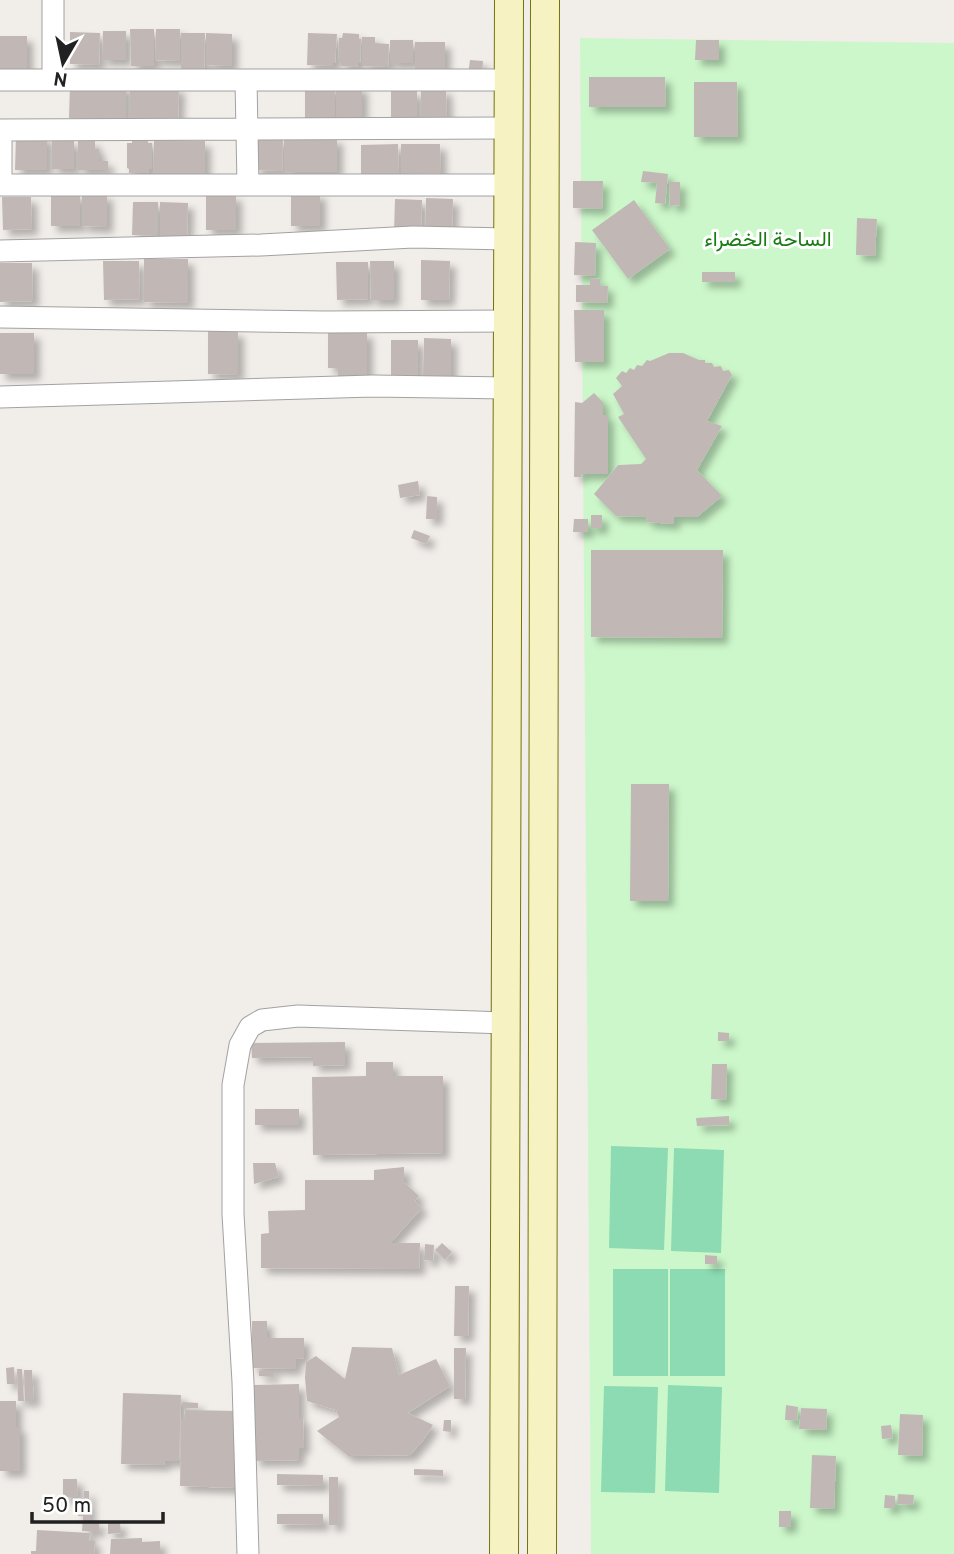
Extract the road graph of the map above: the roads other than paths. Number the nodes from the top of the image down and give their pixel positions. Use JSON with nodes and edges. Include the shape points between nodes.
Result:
{"nodes":[{"id":1,"x":53,"y":0,"type":"edge"},
{"id":2,"x":509,"y":0,"type":"edge"},
{"id":3,"x":545,"y":0,"type":"edge"},
{"id":4,"x":0,"y":80,"type":"edge"},
{"id":5,"x":53,"y":80,"type":"junction"},
{"id":6,"x":246,"y":80,"type":"junction"},
{"id":7,"x":509,"y":80,"type":"junction"},
{"id":8,"x":508,"y":128,"type":"junction"},
{"id":9,"x":247,"y":129,"type":"junction"},
{"id":10,"x":1,"y":130,"type":"edge"},
{"id":11,"x":0,"y":185,"type":"edge"},
{"id":12,"x":248,"y":185,"type":"junction"},
{"id":13,"x":508,"y":185,"type":"junction"},
{"id":14,"x":508,"y":239,"type":"junction"},
{"id":15,"x":0,"y":251,"type":"edge"},
{"id":16,"x":0,"y":317,"type":"edge"},
{"id":17,"x":508,"y":321,"type":"junction"},
{"id":18,"x":508,"y":388,"type":"junction"},
{"id":19,"x":0,"y":397,"type":"edge"},
{"id":20,"x":506,"y":1023,"type":"junction"},
{"id":21,"x":248,"y":1554,"type":"edge"},
{"id":22,"x":504,"y":1554,"type":"edge"},
{"id":23,"x":542,"y":1554,"type":"edge"}],
"edges":[{"from":1,"to":5,"type":"street"},
{"from":2,"to":7,"type":"street"},
{"from":3,"to":23,"type":"street"},
{"from":4,"to":5,"type":"street"},
{"from":5,"to":6,"type":"street"},
{"from":6,"to":7,"type":"street"},
{"from":6,"to":9,"type":"street"},
{"from":7,"to":8,"type":"street"},
{"from":8,"to":9,"type":"street"},
{"from":8,"to":13,"type":"street"},
{"from":9,"to":10,"type":"street"},
{"from":9,"to":12,"type":"street"},
{"from":10,"to":11,"type":"street"},
{"from":11,"to":12,"type":"street"},
{"from":12,"to":13,"type":"street"},
{"from":13,"to":14,"type":"street"},
{"from":14,"to":15,"type":"street","via":[[413,237]]},
{"from":14,"to":17,"type":"street"},
{"from":16,"to":17,"type":"street"},
{"from":17,"to":18,"type":"street"},
{"from":18,"to":19,"type":"street","via":[[373,386]]},
{"from":18,"to":20,"type":"street"},
{"from":20,"to":21,"type":"street","via":[[298,1016],[262,1020],[250,1027],[240,1045],[233,1085],[233,1214]]},
{"from":20,"to":22,"type":"street"}]}
